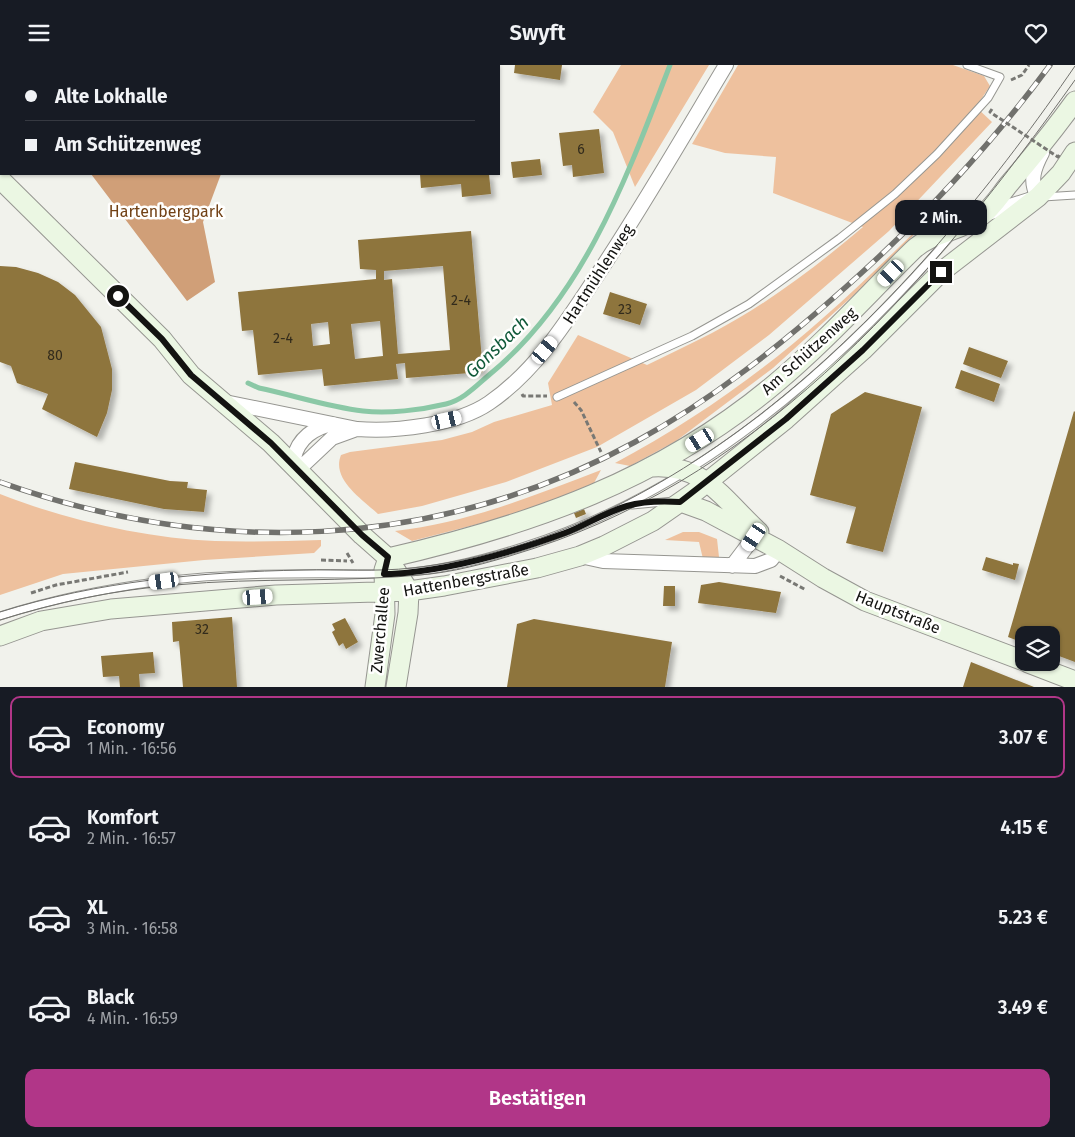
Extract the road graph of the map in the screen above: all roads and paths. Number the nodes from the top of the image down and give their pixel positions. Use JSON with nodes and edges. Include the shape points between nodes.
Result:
{"nodes":[{"id":1,"x":726,"y":65,"type":"edge"},
{"id":2,"x":967,"y":65,"type":"edge"},
{"id":3,"x":1029,"y":65,"type":"edge"},
{"id":4,"x":1011,"y":80,"type":"dead end"},
{"id":5,"x":1075,"y":101,"type":"edge"},
{"id":6,"x":992,"y":109,"type":"dead end"},
{"id":7,"x":1050,"y":137,"type":"junction"},
{"id":8,"x":1067,"y":153,"type":"edge"},
{"id":9,"x":0,"y":179,"type":"edge"},
{"id":10,"x":1075,"y":195,"type":"edge"},
{"id":11,"x":1038,"y":197,"type":"junction"},
{"id":12,"x":982,"y":215,"type":"junction"},
{"id":13,"x":958,"y":228,"type":"junction"},
{"id":14,"x":520,"y":391,"type":"dead end"},
{"id":15,"x":557,"y":397,"type":"junction"},
{"id":16,"x":225,"y":402,"type":"junction"},
{"id":17,"x":334,"y":424,"type":"junction"},
{"id":18,"x":357,"y":429,"type":"junction"},
{"id":19,"x":700,"y":440,"type":"junction"},
{"id":20,"x":601,"y":452,"type":"dead end"},
{"id":21,"x":652,"y":467,"type":"junction"},
{"id":22,"x":298,"y":470,"type":"junction"},
{"id":23,"x":696,"y":477,"type":"junction"},
{"id":24,"x":680,"y":502,"type":"junction"},
{"id":25,"x":627,"y":506,"type":"junction"},
{"id":26,"x":703,"y":509,"type":"junction"},
{"id":27,"x":754,"y":537,"type":"junction"},
{"id":28,"x":779,"y":550,"type":"junction"},
{"id":29,"x":580,"y":556,"type":"junction"},
{"id":30,"x":732,"y":566,"type":"junction"},
{"id":31,"x":390,"y":568,"type":"junction"},
{"id":32,"x":408,"y":591,"type":"junction"},
{"id":33,"x":384,"y":593,"type":"junction"},
{"id":34,"x":0,"y":616,"type":"edge"},
{"id":35,"x":0,"y":636,"type":"edge"},
{"id":36,"x":1015,"y":658,"type":"edge"},
{"id":37,"x":1049,"y":671,"type":"edge"},
{"id":38,"x":1075,"y":681,"type":"edge"},
{"id":39,"x":375,"y":687,"type":"edge"},
{"id":40,"x":396,"y":687,"type":"edge"}],
"edges":[{"from":1,"to":18,"type":"street","name":"Hartmühlenweg","via":[[624,234],[562,329],[530,367],[504,392],[472,413],[404,427]]},
{"from":2,"to":15,"type":"lane","via":[[1000,77],[988,98],[895,194],[749,304],[700,332]]},
{"from":3,"to":4,"type":"path","via":[[1022,75]]},
{"from":5,"to":7,"type":"main road","name":"Am Schützenweg"},
{"from":6,"to":8,"type":"path","bridge":true,"via":[[990,112],[1058,157]]},
{"from":7,"to":11,"type":"street","name":"Am Schützenweg","via":[[1033,174]]},
{"from":7,"to":12,"type":"main road","name":"Am Schützenweg"},
{"from":8,"to":11,"type":"main road","name":"Am Schützenweg","via":[[1061,173]]},
{"from":9,"to":16,"type":"main road","via":[[162,339],[191,375]]},
{"from":10,"to":11,"type":"lane"},
{"from":11,"to":12,"type":"street","name":"Am Schützenweg"},
{"from":11,"to":23,"type":"main road","name":"Am Schützenweg","via":[[941,272],[863,350],[786,419]]},
{"from":12,"to":13,"type":"main road","name":"Am Schützenweg"},
{"from":13,"to":19,"type":"main road","name":"Am Schützenweg","via":[[922,243],[812,352]]},
{"from":13,"to":23,"type":"lane","name":"Am Schützenweg","via":[[898,294],[819,371]]},
{"from":14,"to":15,"type":"path","via":[[523,396]]},
{"from":15,"to":20,"type":"path","via":[[572,400],[581,410]]},
{"from":16,"to":17,"type":"street","name":"Hartmühlenweg"},
{"from":16,"to":22,"type":"main road"},
{"from":17,"to":18,"type":"street","name":"Hartmühlenweg"},
{"from":17,"to":22,"type":"street","via":[[318,428],[302,441],[294,458]]},
{"from":18,"to":22,"type":"street","name":"Hartmühlenweg","via":[[332,438]]},
{"from":19,"to":21,"type":"main road","name":"Am Schützenweg"},
{"from":19,"to":23,"type":"main road"},
{"from":21,"to":23,"type":"main road","via":[[672,468]]},
{"from":21,"to":31,"type":"main road","name":"Hattenbergstraße","via":[[586,498]]},
{"from":22,"to":31,"type":"main road"},
{"from":23,"to":24,"type":"main road","name":"Hattenbergstraße"},
{"from":23,"to":25,"type":"lane","name":"Hattenbergstraße"},
{"from":23,"to":26,"type":"main road"},
{"from":23,"to":28,"type":"main road","name":"Hauptstraße"},
{"from":24,"to":25,"type":"lane","name":"Hattenbergstraße"},
{"from":24,"to":26,"type":"main road","name":"Hauptstraße"},
{"from":24,"to":29,"type":"main road","name":"Hattenbergstraße","via":[[646,525]]},
{"from":25,"to":31,"type":"lane","name":"Hattenbergstraße","via":[[564,533],[451,567]]},
{"from":26,"to":27,"type":"main road","name":"Hauptstraße"},
{"from":27,"to":28,"type":"main road","name":"Hauptstraße"},
{"from":27,"to":30,"type":"street"},
{"from":28,"to":30,"type":"street","via":[[762,565]]},
{"from":28,"to":36,"type":"main road","name":"Hauptstraße","via":[[865,601]]},
{"from":29,"to":30,"type":"street","via":[[603,561]]},
{"from":29,"to":32,"type":"main road","name":"Hattenbergstraße","via":[[537,568]]},
{"from":31,"to":32,"type":"main road","name":"Zwerchallee"},
{"from":31,"to":33,"type":"main road","name":"Zwerchallee"},
{"from":31,"to":34,"type":"lane","name":"Hattenbergstraße","via":[[164,581],[106,589]]},
{"from":32,"to":33,"type":"main road","name":"Hattenbergstraße"},
{"from":32,"to":40,"type":"main road","name":"Zwerchallee","via":[[408,613]]},
{"from":33,"to":35,"type":"main road","name":"Hattenbergstraße","via":[[276,595],[111,609],[41,621]]},
{"from":33,"to":39,"type":"main road","name":"Zwerchallee","via":[[385,614]]},
{"from":37,"to":38,"type":"main road"}]}
